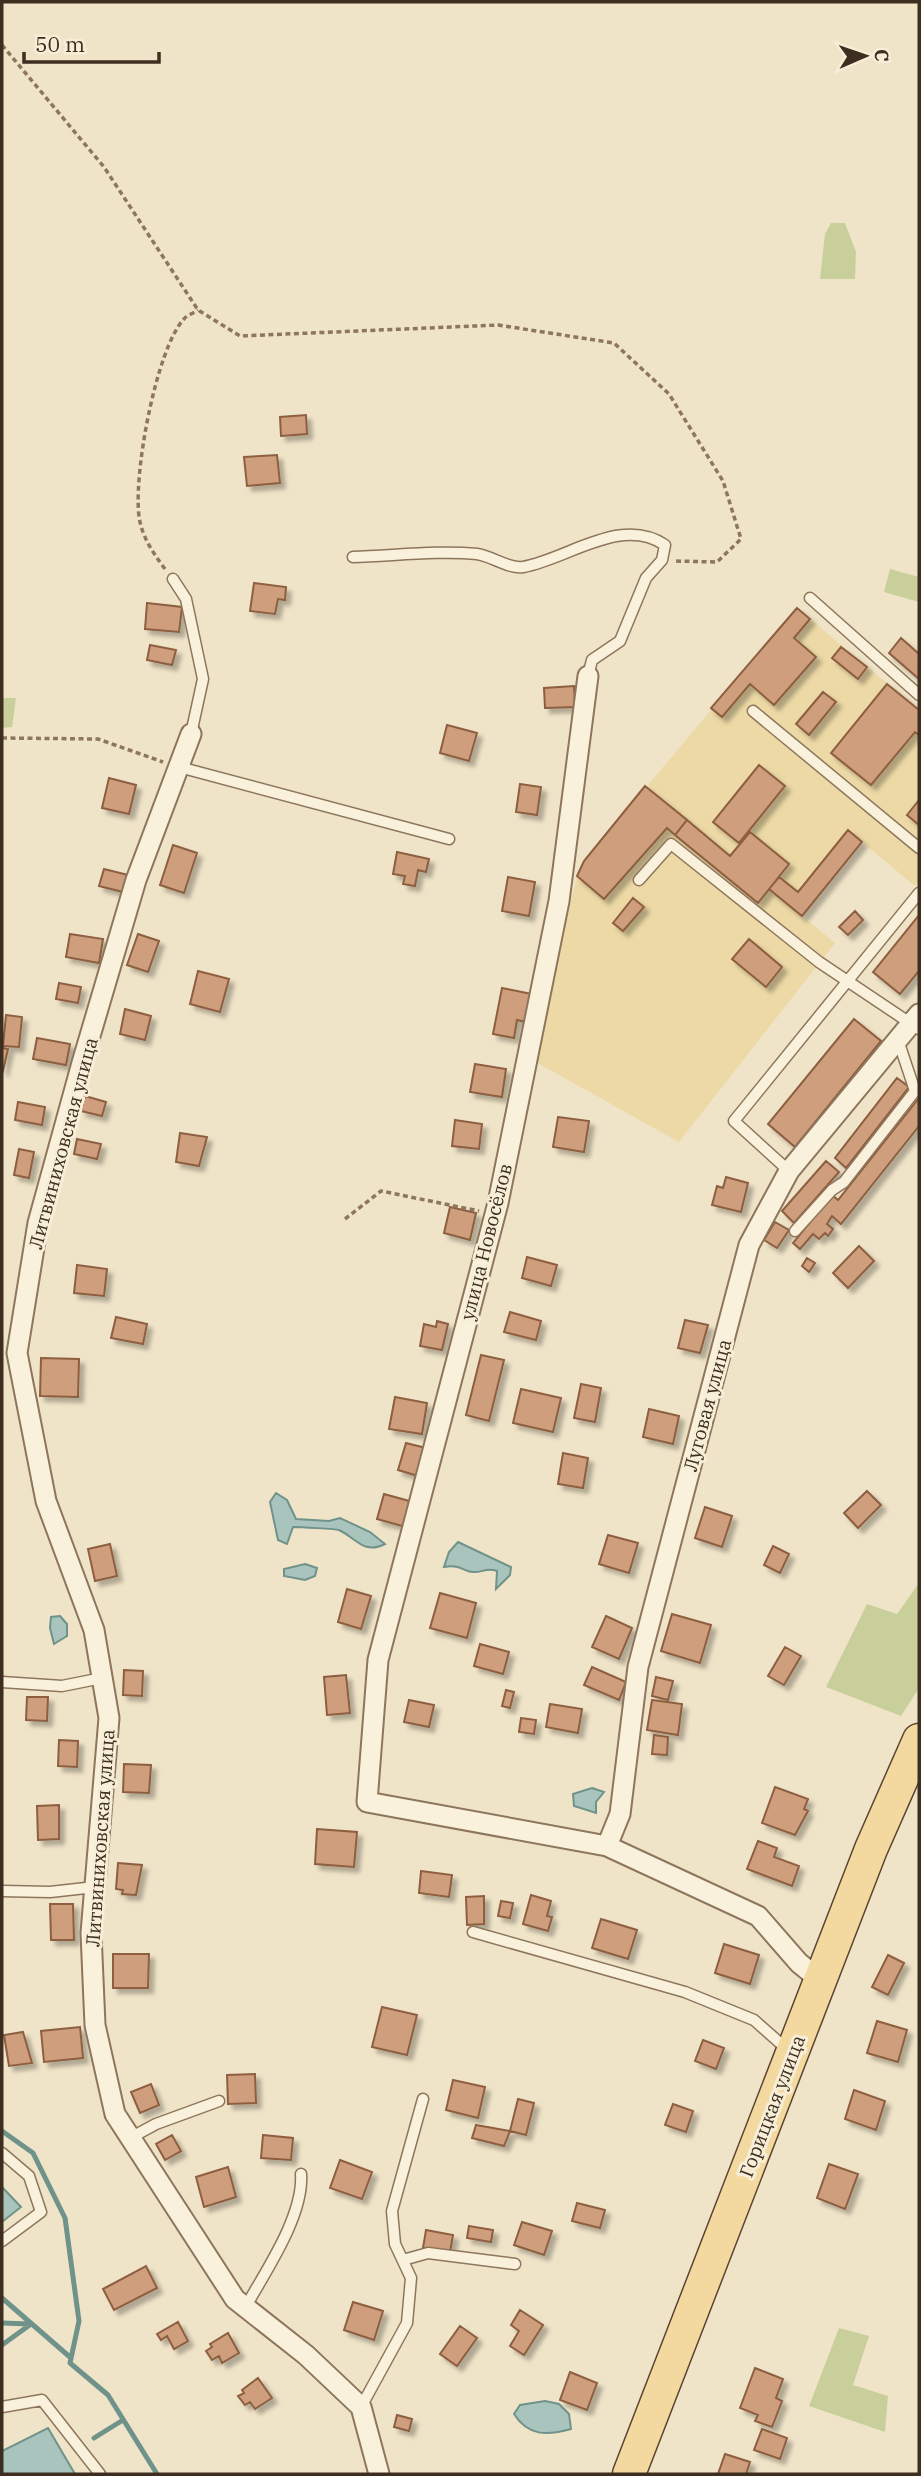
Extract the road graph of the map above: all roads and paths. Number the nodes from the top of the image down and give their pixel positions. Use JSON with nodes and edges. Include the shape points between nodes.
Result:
{"nodes":[{"id":1,"x":2,"y":45,"type":"edge"},
{"id":2,"x":198,"y":310,"type":"junction"},
{"id":3,"x":353,"y":557,"type":"dead end"},
{"id":4,"x":662,"y":560,"type":"junction"},
{"id":5,"x":173,"y":579,"type":"joint"},
{"id":6,"x":810,"y":598,"type":"dead end"},
{"id":7,"x":588,"y":676,"type":"joint"},
{"id":8,"x":919,"y":695,"type":"edge"},
{"id":9,"x":753,"y":711,"type":"dead end"},
{"id":10,"x":191,"y":734,"type":"joint"},
{"id":11,"x":2,"y":738,"type":"edge"},
{"id":12,"x":179,"y":767,"type":"junction"},
{"id":13,"x":449,"y":839,"type":"dead end"},
{"id":14,"x":919,"y":848,"type":"edge"},
{"id":15,"x":639,"y":880,"type":"dead end"},
{"id":16,"x":919,"y":893,"type":"edge"},
{"id":17,"x":848,"y":981,"type":"junction"},
{"id":18,"x":917,"y":1022,"type":"edge"},
{"id":19,"x":898,"y":1040,"type":"junction"},
{"id":20,"x":789,"y":1171,"type":"junction"},
{"id":21,"x":495,"y":1214,"type":"junction"},
{"id":22,"x":345,"y":1219,"type":"dead end"},
{"id":23,"x":795,"y":1231,"type":"dead end"},
{"id":24,"x":102,"y":1678,"type":"junction"},
{"id":25,"x":2,"y":1682,"type":"edge"},
{"id":26,"x":919,"y":1740,"type":"edge"},
{"id":27,"x":607,"y":1846,"type":"junction"},
{"id":28,"x":95,"y":1887,"type":"junction"},
{"id":29,"x":2,"y":1891,"type":"edge"},
{"id":30,"x":473,"y":1932,"type":"dead end"},
{"id":31,"x":820,"y":1980,"type":"junction"},
{"id":32,"x":792,"y":2054,"type":"junction"},
{"id":33,"x":422,"y":2099,"type":"dead end"},
{"id":34,"x":219,"y":2101,"type":"dead end"},
{"id":35,"x":131,"y":2138,"type":"junction"},
{"id":36,"x":2,"y":2153,"type":"edge"},
{"id":37,"x":301,"y":2175,"type":"dead end"},
{"id":38,"x":2,"y":2241,"type":"edge"},
{"id":39,"x":403,"y":2260,"type":"junction"},
{"id":40,"x":515,"y":2264,"type":"dead end"},
{"id":41,"x":246,"y":2308,"type":"junction"},
{"id":42,"x":2,"y":2407,"type":"edge"},
{"id":43,"x":361,"y":2407,"type":"junction"},
{"id":44,"x":100,"y":2474,"type":"edge"},
{"id":45,"x":379,"y":2474,"type":"edge"},
{"id":46,"x":629,"y":2474,"type":"edge"}],
"edges":[{"from":1,"to":2,"type":"path","via":[[103,167]]},
{"from":2,"to":4,"type":"path","via":[[240,336],[498,325],[614,343],[669,394],[723,481],[741,539],[717,562]]},
{"from":2,"to":5,"type":"path","via":[[183,319],[153,385],[139,488],[139,521],[149,548]]},
{"from":3,"to":4,"type":"lane","via":[[478,554],[519,568],[554,560],[596,538],[651,536],[665,545]]},
{"from":4,"to":7,"type":"lane","via":[[646,579],[620,641],[592,660]]},
{"from":5,"to":10,"type":"lane","via":[[186,599],[203,679]]},
{"from":6,"to":8,"type":"lane"},
{"from":7,"to":21,"type":"street","name":"улица Новосёлов","via":[[559,901]]},
{"from":9,"to":14,"type":"lane"},
{"from":10,"to":12,"type":"street","name":"Литвиниховская улица"},
{"from":11,"to":12,"type":"path","via":[[98,739]]},
{"from":12,"to":13,"type":"lane"},
{"from":12,"to":24,"type":"street","name":"Литвиниховская улица","via":[[136,880],[82,1063],[38,1223],[17,1353],[46,1501],[94,1630]]},
{"from":15,"to":17,"type":"lane","via":[[671,844]]},
{"from":16,"to":17,"type":"lane"},
{"from":17,"to":18,"type":"lane"},
{"from":17,"to":20,"type":"lane","via":[[734,1121]]},
{"from":18,"to":19,"type":"street","name":"Луговая улица"},
{"from":19,"to":20,"type":"street","name":"Луговая улица"},
{"from":19,"to":23,"type":"lane","via":[[915,1091],[844,1182]]},
{"from":20,"to":27,"type":"street","name":"Луговая улица","via":[[749,1245],[638,1667],[620,1814]]},
{"from":21,"to":22,"type":"path","via":[[381,1192]]},
{"from":21,"to":27,"type":"street","name":"улица Новосёлов","via":[[378,1660],[367,1802]]},
{"from":24,"to":25,"type":"lane","via":[[62,1686]]},
{"from":24,"to":28,"type":"street","name":"Литвиниховская улица","via":[[109,1718]]},
{"from":26,"to":31,"type":"main road","name":"Горицкая улица"},
{"from":27,"to":31,"type":"street","via":[[758,1916],[799,1964]]},
{"from":28,"to":29,"type":"lane"},
{"from":28,"to":35,"type":"street","name":"Литвиниховская улица","via":[[91,1933],[95,2025],[115,2115]]},
{"from":30,"to":32,"type":"lane","via":[[685,1992],[754,2020]]},
{"from":31,"to":32,"type":"main road","name":"Горицкая улица"},
{"from":32,"to":46,"type":"main road","name":"Горицкая улица"},
{"from":33,"to":39,"type":"lane","via":[[392,2211],[395,2244]]},
{"from":34,"to":35,"type":"lane"},
{"from":35,"to":41,"type":"street","name":"Литвиниховская улица","via":[[235,2299]]},
{"from":36,"to":38,"type":"lane","via":[[29,2176],[41,2212]]},
{"from":37,"to":41,"type":"lane","via":[[302,2190],[292,2221]]},
{"from":39,"to":40,"type":"lane","via":[[428,2253]]},
{"from":39,"to":43,"type":"lane","via":[[411,2278],[407,2323]]},
{"from":41,"to":43,"type":"street"},
{"from":42,"to":44,"type":"lane","via":[[42,2400]]},
{"from":43,"to":45,"type":"street"}]}
